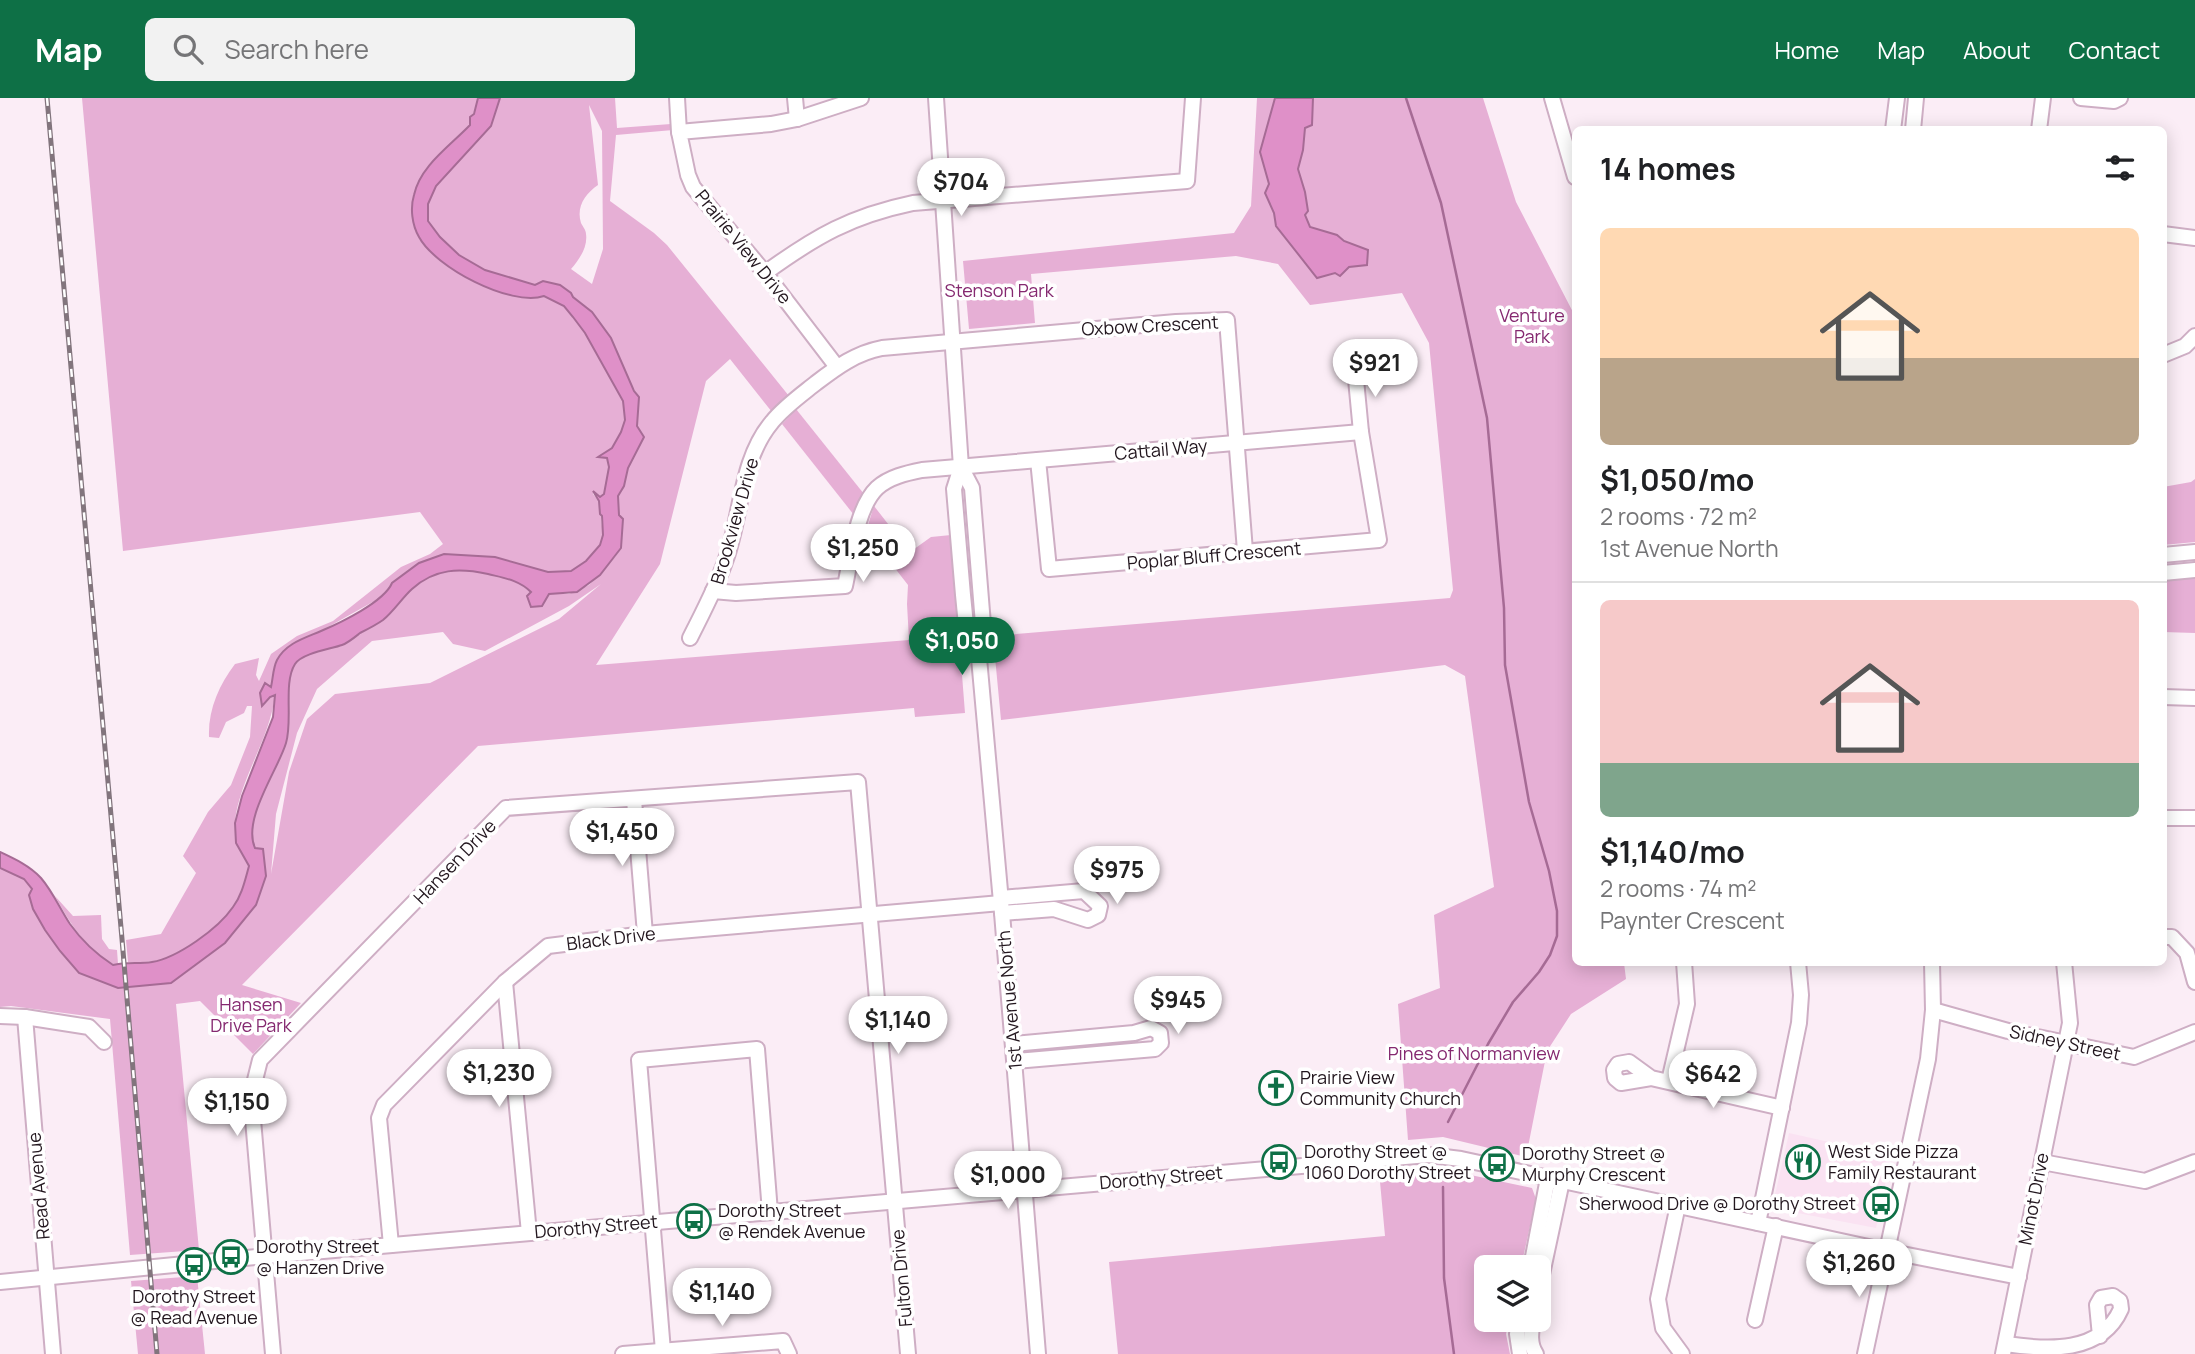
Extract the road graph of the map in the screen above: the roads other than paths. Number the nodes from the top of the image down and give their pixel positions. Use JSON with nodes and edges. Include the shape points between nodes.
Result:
{"nodes":[{"id":1,"x":677,"y":98,"type":"edge"},
{"id":2,"x":795,"y":98,"type":"edge"},
{"id":3,"x":861,"y":98,"type":"edge"},
{"id":4,"x":936,"y":98,"type":"edge"},
{"id":5,"x":1193,"y":98,"type":"edge"},
{"id":6,"x":1552,"y":98,"type":"edge"},
{"id":7,"x":1897,"y":98,"type":"edge"},
{"id":8,"x":1916,"y":98,"type":"edge"},
{"id":9,"x":2043,"y":98,"type":"edge"},
{"id":10,"x":2081,"y":98,"type":"edge"},
{"id":11,"x":2120,"y":98,"type":"edge"},
{"id":12,"x":797,"y":119,"type":"junction"},
{"id":13,"x":1894,"y":126,"type":"edge"},
{"id":14,"x":1913,"y":126,"type":"edge"},
{"id":15,"x":2040,"y":126,"type":"edge"},
{"id":16,"x":679,"y":132,"type":"junction"},
{"id":17,"x":1572,"y":167,"type":"edge"},
{"id":18,"x":942,"y":202,"type":"junction"},
{"id":19,"x":2167,"y":234,"type":"edge"},
{"id":20,"x":2195,"y":238,"type":"edge"},
{"id":21,"x":765,"y":273,"type":"junction"},
{"id":22,"x":2195,"y":337,"type":"edge"},
{"id":23,"x":953,"y":341,"type":"junction"},
{"id":24,"x":2167,"y":353,"type":"edge"},
{"id":25,"x":837,"y":367,"type":"junction"},
{"id":26,"x":1355,"y":369,"type":"dead end"},
{"id":27,"x":1361,"y":432,"type":"junction"},
{"id":28,"x":1236,"y":443,"type":"junction"},
{"id":29,"x":1038,"y":460,"type":"junction"},
{"id":30,"x":961,"y":467,"type":"junction"},
{"id":31,"x":1245,"y":551,"type":"junction"},
{"id":32,"x":2195,"y":552,"type":"edge"},
{"id":33,"x":2167,"y":555,"type":"edge"},
{"id":34,"x":2195,"y":570,"type":"edge"},
{"id":35,"x":2167,"y":573,"type":"edge"},
{"id":36,"x":713,"y":591,"type":"junction"},
{"id":37,"x":691,"y":638,"type":"dead end"},
{"id":38,"x":2167,"y":697,"type":"edge"},
{"id":39,"x":2195,"y":698,"type":"edge"},
{"id":40,"x":634,"y":800,"type":"junction"},
{"id":41,"x":2167,"y":818,"type":"edge"},
{"id":42,"x":2195,"y":818,"type":"edge"},
{"id":43,"x":1002,"y":905,"type":"junction"},
{"id":44,"x":868,"y":914,"type":"junction"},
{"id":45,"x":645,"y":934,"type":"junction"},
{"id":46,"x":2167,"y":937,"type":"edge"},
{"id":47,"x":1684,"y":966,"type":"edge"},
{"id":48,"x":1798,"y":966,"type":"edge"},
{"id":49,"x":1932,"y":966,"type":"edge"},
{"id":50,"x":2064,"y":966,"type":"edge"},
{"id":51,"x":505,"y":982,"type":"junction"},
{"id":52,"x":2195,"y":982,"type":"edge"},
{"id":53,"x":1933,"y":1010,"type":"junction"},
{"id":54,"x":0,"y":1016,"type":"edge"},
{"id":55,"x":25,"y":1017,"type":"junction"},
{"id":56,"x":2195,"y":1032,"type":"edge"},
{"id":57,"x":104,"y":1042,"type":"dead end"},
{"id":58,"x":2066,"y":1043,"type":"junction"},
{"id":59,"x":1013,"y":1044,"type":"junction"},
{"id":60,"x":1015,"y":1061,"type":"junction"},
{"id":61,"x":1651,"y":1078,"type":"dead end"},
{"id":62,"x":1669,"y":1082,"type":"junction"},
{"id":63,"x":1782,"y":1108,"type":"junction"},
{"id":64,"x":2042,"y":1162,"type":"junction"},
{"id":65,"x":2195,"y":1162,"type":"edge"},
{"id":66,"x":1555,"y":1179,"type":"junction"},
{"id":67,"x":1024,"y":1190,"type":"junction"},
{"id":68,"x":895,"y":1201,"type":"junction"},
{"id":69,"x":1678,"y":1205,"type":"junction"},
{"id":70,"x":770,"y":1212,"type":"junction"},
{"id":71,"x":651,"y":1223,"type":"junction"},
{"id":72,"x":1758,"y":1223,"type":"junction"},
{"id":73,"x":1776,"y":1226,"type":"junction"},
{"id":74,"x":529,"y":1233,"type":"junction"},
{"id":75,"x":391,"y":1245,"type":"junction"},
{"id":76,"x":1887,"y":1251,"type":"junction"},
{"id":77,"x":1534,"y":1255,"type":"edge"},
{"id":78,"x":1544,"y":1255,"type":"edge"},
{"id":79,"x":266,"y":1256,"type":"junction"},
{"id":80,"x":2019,"y":1277,"type":"junction"},
{"id":81,"x":46,"y":1278,"type":"junction"},
{"id":82,"x":0,"y":1282,"type":"edge"},
{"id":83,"x":1755,"y":1320,"type":"dead end"},
{"id":84,"x":1517,"y":1332,"type":"edge"},
{"id":85,"x":1532,"y":1332,"type":"edge"},
{"id":86,"x":2100,"y":1336,"type":"dead end"},
{"id":87,"x":2005,"y":1349,"type":"edge"},
{"id":88,"x":663,"y":1351,"type":"junction"},
{"id":89,"x":53,"y":1354,"type":"edge"},
{"id":90,"x":273,"y":1354,"type":"edge"},
{"id":91,"x":623,"y":1354,"type":"edge"},
{"id":92,"x":789,"y":1354,"type":"edge"},
{"id":93,"x":908,"y":1354,"type":"edge"},
{"id":94,"x":1038,"y":1354,"type":"edge"},
{"id":95,"x":1520,"y":1354,"type":"edge"},
{"id":96,"x":1536,"y":1354,"type":"edge"},
{"id":97,"x":1682,"y":1354,"type":"edge"},
{"id":98,"x":1865,"y":1354,"type":"edge"}],
"edges":[{"from":1,"to":16,"type":"street","name":"Prairie View Drive"},
{"from":2,"to":12,"type":"street"},
{"from":3,"to":12,"type":"street"},
{"from":4,"to":18,"type":"street","name":"1st Avenue North"},
{"from":5,"to":18,"type":"street","via":[[1187,181]]},
{"from":6,"to":17,"type":"street"},
{"from":7,"to":13,"type":"street"},
{"from":8,"to":14,"type":"street"},
{"from":9,"to":15,"type":"street"},
{"from":10,"to":11,"type":"street"},
{"from":12,"to":16,"type":"street"},
{"from":16,"to":21,"type":"street","name":"Prairie View Drive","via":[[694,187]]},
{"from":18,"to":21,"type":"street","via":[[913,203],[860,217],[830,230]]},
{"from":18,"to":23,"type":"street","name":"1st Avenue North"},
{"from":19,"to":20,"type":"street"},
{"from":21,"to":25,"type":"street","name":"Prairie View Drive"},
{"from":22,"to":24,"type":"street"},
{"from":23,"to":25,"type":"street","name":"Brookview Drive","via":[[869,351]]},
{"from":23,"to":28,"type":"street","name":"Oxbow Crescent","via":[[1227,320]]},
{"from":23,"to":30,"type":"street","name":"1st Avenue North"},
{"from":25,"to":36,"type":"street","name":"Brookview Drive","via":[[785,409],[758,442],[727,557]]},
{"from":26,"to":27,"type":"street"},
{"from":27,"to":28,"type":"street","name":"Cattail Way"},
{"from":27,"to":31,"type":"street","name":"Poplar Bluff Crescent","via":[[1379,540]]},
{"from":28,"to":29,"type":"street","name":"Cattail Way"},
{"from":28,"to":31,"type":"street"},
{"from":29,"to":30,"type":"street","name":"Cattail Way"},
{"from":29,"to":31,"type":"street","name":"Poplar Bluff Crescent","via":[[1049,569]]},
{"from":30,"to":36,"type":"street","name":"Brookview Drive","via":[[901,474],[877,489],[856,533],[845,586]]},
{"from":30,"to":43,"type":"street","name":"1st Avenue North","via":[[972,488],[983,624],[978,647]]},
{"from":32,"to":33,"type":"street"},
{"from":34,"to":35,"type":"street"},
{"from":36,"to":37,"type":"street"},
{"from":38,"to":39,"type":"street"},
{"from":40,"to":44,"type":"street","name":"Hansen Drive","via":[[858,782]]},
{"from":40,"to":45,"type":"street"},
{"from":40,"to":79,"type":"street","name":"Hansen Drive","via":[[506,808],[260,1060],[251,1096]]},
{"from":41,"to":42,"type":"street"},
{"from":43,"to":43,"type":"street","via":[[1054,909],[1088,920],[1097,915],[1100,906],[1084,891]]},
{"from":43,"to":44,"type":"street","name":"Black Drive"},
{"from":43,"to":59,"type":"street","name":"1st Avenue North"},
{"from":44,"to":45,"type":"street","name":"Black Drive"},
{"from":44,"to":68,"type":"street","name":"Fulton Drive"},
{"from":45,"to":51,"type":"street","name":"Black Drive","via":[[548,946]]},
{"from":46,"to":52,"type":"street","via":[[2187,953]]},
{"from":47,"to":62,"type":"street","via":[[1687,1004]]},
{"from":48,"to":63,"type":"street","via":[[1801,1009]]},
{"from":49,"to":53,"type":"street"},
{"from":50,"to":58,"type":"street","name":"Minot Drive","via":[[2070,1023]]},
{"from":51,"to":74,"type":"street"},
{"from":51,"to":75,"type":"street","name":"Black Drive","via":[[384,1105],[379,1118]]},
{"from":53,"to":58,"type":"street","name":"Sidney Street"},
{"from":53,"to":76,"type":"street","via":[[1928,1059]]},
{"from":54,"to":55,"type":"street"},
{"from":55,"to":57,"type":"street","via":[[89,1027]]},
{"from":55,"to":81,"type":"street","name":"Read Avenue"},
{"from":56,"to":58,"type":"street","name":"Sidney Street","via":[[2134,1057]]},
{"from":58,"to":64,"type":"street","name":"Minot Drive"},
{"from":59,"to":60,"type":"street","name":"1st Avenue North"},
{"from":59,"to":60,"type":"street","via":[[1151,1028],[1160,1033],[1161,1044],[1154,1049]]},
{"from":60,"to":67,"type":"street","name":"1st Avenue North"},
{"from":61,"to":62,"type":"street"},
{"from":62,"to":63,"type":"street"},
{"from":63,"to":72,"type":"street"},
{"from":64,"to":65,"type":"street","via":[[2145,1181]]},
{"from":64,"to":80,"type":"street","name":"Minot Drive"},
{"from":66,"to":67,"type":"street","name":"Dorothy Street","via":[[1461,1159],[1418,1156]]},
{"from":66,"to":69,"type":"street","name":"Dorothy Street"},
{"from":66,"to":77,"type":"street"},
{"from":66,"to":78,"type":"street"},
{"from":67,"to":68,"type":"street","name":"Dorothy Street"},
{"from":67,"to":94,"type":"street","name":"1st Avenue North"},
{"from":68,"to":70,"type":"street","name":"Dorothy Street"},
{"from":68,"to":93,"type":"street","name":"Fulton Drive"},
{"from":69,"to":72,"type":"street","name":"Dorothy Street"},
{"from":69,"to":97,"type":"street","via":[[1658,1299],[1663,1328]]},
{"from":70,"to":71,"type":"street","name":"Dorothy Street"},
{"from":70,"to":71,"type":"street","via":[[757,1049],[710,1053],[639,1060]]},
{"from":71,"to":74,"type":"street","name":"Dorothy Street"},
{"from":71,"to":88,"type":"street"},
{"from":72,"to":73,"type":"street","name":"Dorothy Street"},
{"from":73,"to":76,"type":"street","name":"Dorothy Street"},
{"from":73,"to":83,"type":"street"},
{"from":74,"to":75,"type":"street","name":"Dorothy Street"},
{"from":75,"to":79,"type":"street","name":"Dorothy Street"},
{"from":76,"to":80,"type":"street","name":"Dorothy Street"},
{"from":76,"to":98,"type":"street"},
{"from":79,"to":81,"type":"street","name":"Dorothy Street"},
{"from":79,"to":90,"type":"street"},
{"from":80,"to":87,"type":"street","name":"Minot Drive"},
{"from":81,"to":82,"type":"street","name":"Dorothy Street"},
{"from":81,"to":89,"type":"street","name":"Read Avenue"},
{"from":84,"to":95,"type":"street"},
{"from":85,"to":96,"type":"street"},
{"from":86,"to":87,"type":"street","via":[[2081,1345]]},
{"from":88,"to":91,"type":"street"},
{"from":88,"to":92,"type":"street","via":[[783,1341]]}]}
